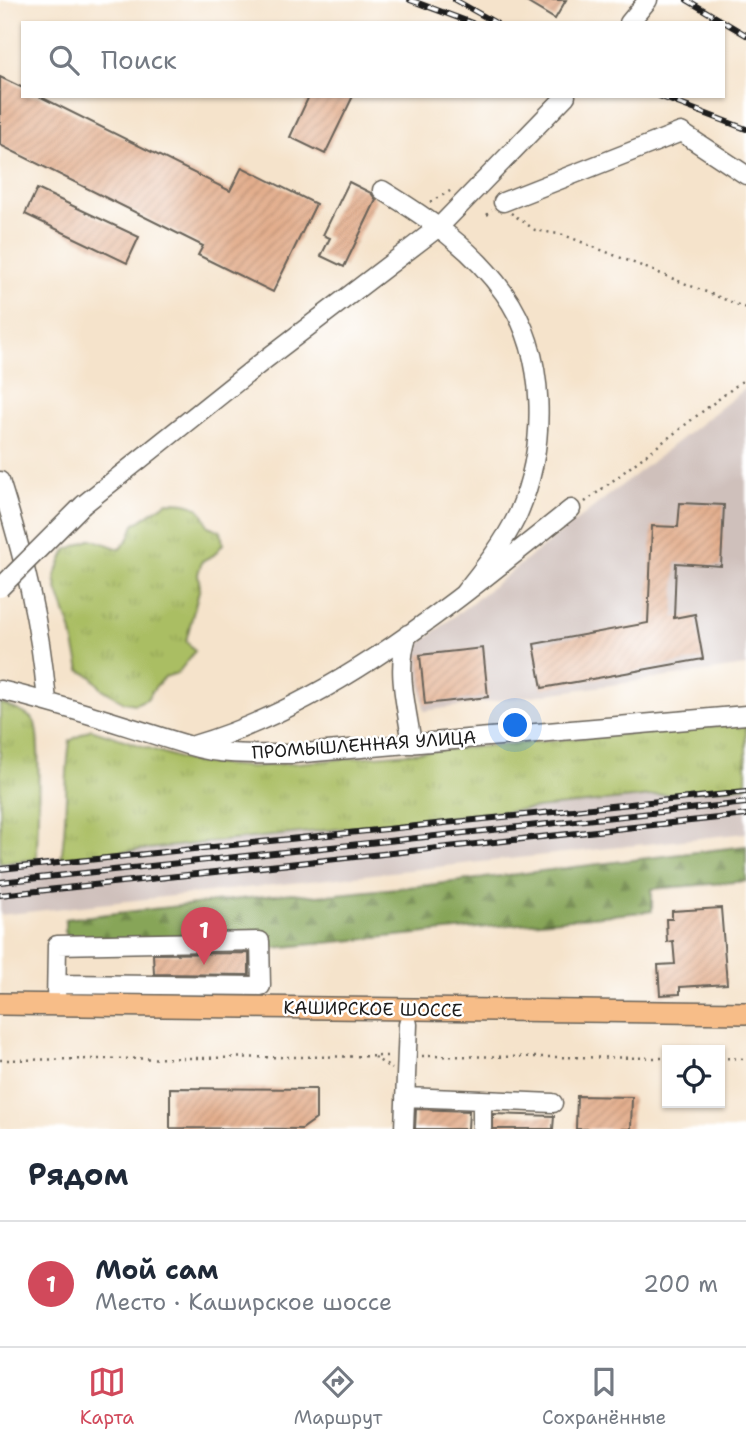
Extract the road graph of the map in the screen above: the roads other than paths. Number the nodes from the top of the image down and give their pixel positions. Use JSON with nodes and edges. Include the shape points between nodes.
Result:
{"nodes":[{"id":1,"x":648,"y":0,"type":"edge"},
{"id":2,"x":631,"y":21,"type":"edge"},
{"id":3,"x":564,"y":98,"type":"edge"},
{"id":4,"x":746,"y":175,"type":"edge"},
{"id":5,"x":382,"y":190,"type":"dead end"},
{"id":6,"x":503,"y":202,"type":"road end"},
{"id":7,"x":440,"y":226,"type":"junction"},
{"id":8,"x":0,"y":481,"type":"edge"},
{"id":9,"x":571,"y":509,"type":"road end"},
{"id":10,"x":0,"y":588,"type":"edge"},
{"id":11,"x":464,"y":593,"type":"junction"},
{"id":12,"x":408,"y":634,"type":"junction"},
{"id":13,"x":0,"y":690,"type":"edge"},
{"id":14,"x":47,"y":701,"type":"junction"},
{"id":15,"x":746,"y":715,"type":"edge"},
{"id":16,"x":412,"y":744,"type":"junction"},
{"id":17,"x":191,"y":746,"type":"junction"},
{"id":18,"x":56,"y":994,"type":"junction"},
{"id":19,"x":0,"y":1004,"type":"edge"},
{"id":20,"x":746,"y":1013,"type":"edge"},
{"id":21,"x":0,"y":1018,"type":"edge"},
{"id":22,"x":408,"y":1024,"type":"junction"},
{"id":23,"x":746,"y":1026,"type":"edge"},
{"id":24,"x":405,"y":1097,"type":"junction"},
{"id":25,"x":482,"y":1100,"type":"junction"},
{"id":26,"x":553,"y":1103,"type":"dead end"},
{"id":27,"x":404,"y":1129,"type":"edge"},
{"id":28,"x":482,"y":1129,"type":"edge"}],
"edges":[{"from":1,"to":2,"type":"street"},
{"from":3,"to":7,"type":"street"},
{"from":4,"to":6,"type":"street","via":[[681,132]]},
{"from":5,"to":7,"type":"street"},
{"from":7,"to":10,"type":"street","bridge":true,"via":[[83,505]]},
{"from":7,"to":11,"type":"street","via":[[506,295],[533,362],[539,404],[538,440],[517,514],[496,552]]},
{"from":8,"to":14,"type":"street","via":[[28,572]]},
{"from":9,"to":11,"type":"street"},
{"from":11,"to":12,"type":"street"},
{"from":12,"to":16,"type":"street","via":[[402,664]]},
{"from":12,"to":17,"type":"street","via":[[266,720]]},
{"from":13,"to":14,"type":"street","name":"ПРОМЫШЛЕННАЯ УЛИЦА"},
{"from":14,"to":17,"type":"street","name":"ПРОМЫШЛЕННАЯ УЛИЦА"},
{"from":15,"to":16,"type":"street","name":"ПРОМЫШЛЕННАЯ УЛИЦА"},
{"from":16,"to":17,"type":"street","name":"ПРОМЫШЛЕННАЯ УЛИЦА","via":[[253,754]]},
{"from":18,"to":18,"type":"street","via":[[57,945],[260,941],[261,986]]},
{"from":18,"to":19,"type":"main road","name":"КАШИРСКОЕ ШОССЕ"},
{"from":18,"to":20,"type":"main road","name":"КАШИРСКОЕ ШОССЕ"},
{"from":21,"to":22,"type":"main road","name":"КАШИРСКОЕ ШОССЕ"},
{"from":22,"to":23,"type":"main road","name":"КАШИРСКОЕ ШОССЕ"},
{"from":22,"to":24,"type":"street"},
{"from":24,"to":25,"type":"street"},
{"from":24,"to":27,"type":"street"},
{"from":25,"to":26,"type":"street"},
{"from":25,"to":28,"type":"street"}]}
